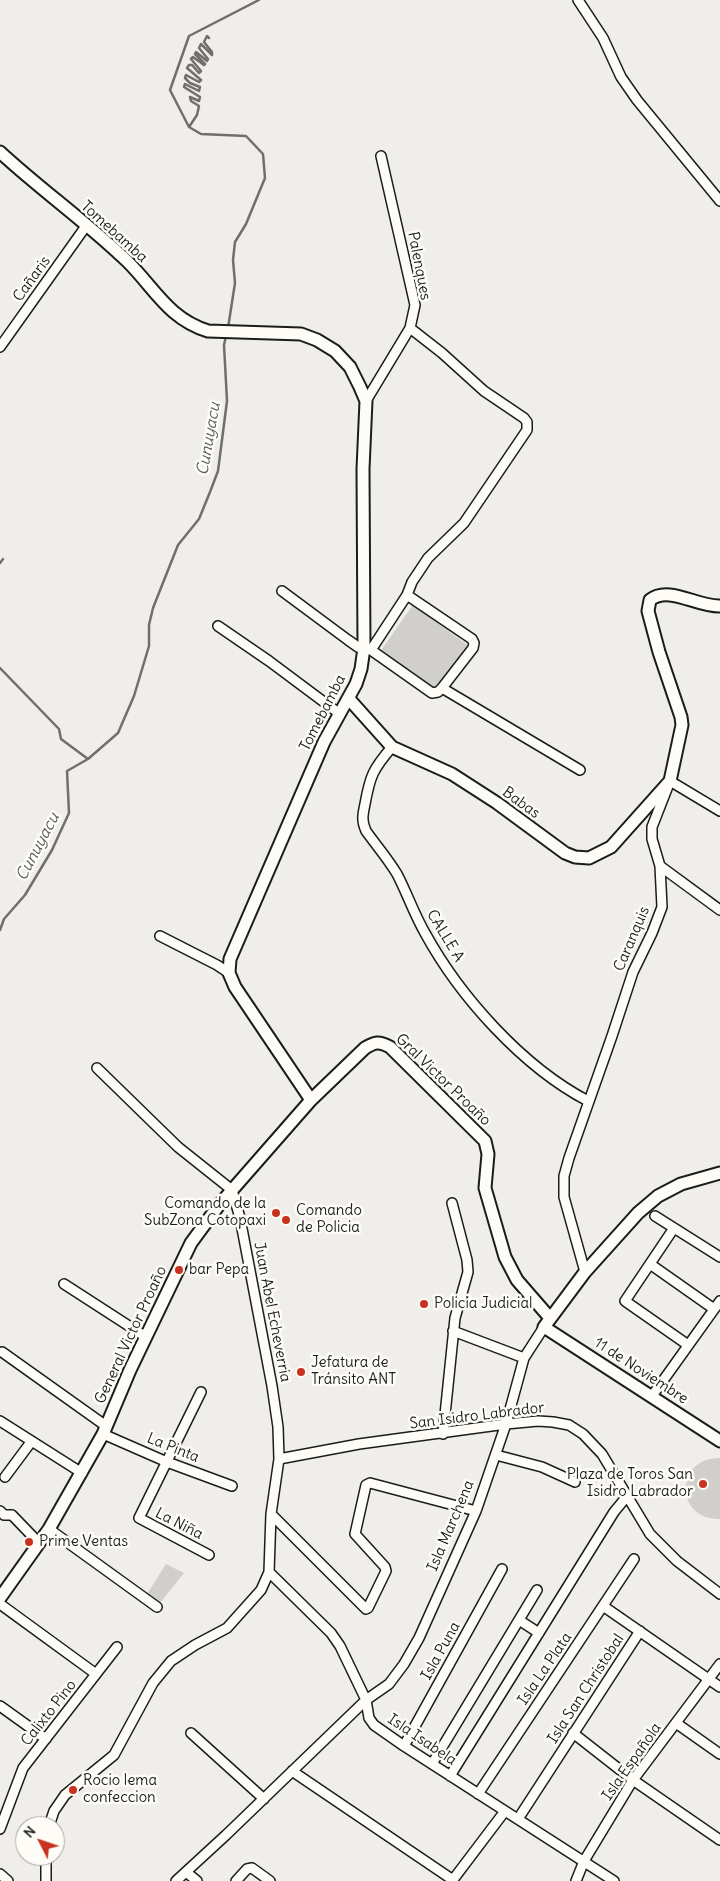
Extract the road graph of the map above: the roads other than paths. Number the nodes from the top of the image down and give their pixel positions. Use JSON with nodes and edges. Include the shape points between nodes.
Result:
{"nodes":[{"id":1,"x":578,"y":0,"type":"edge"},
{"id":2,"x":0,"y":152,"type":"edge"},
{"id":3,"x":380,"y":156,"type":"dead end"},
{"id":4,"x":720,"y":201,"type":"edge"},
{"id":5,"x":86,"y":226,"type":"junction"},
{"id":6,"x":410,"y":328,"type":"junction"},
{"id":7,"x":0,"y":347,"type":"edge"},
{"id":8,"x":366,"y":401,"type":"junction"},
{"id":9,"x":282,"y":591,"type":"dead end"},
{"id":10,"x":408,"y":595,"type":"junction"},
{"id":11,"x":720,"y":606,"type":"edge"},
{"id":12,"x":218,"y":626,"type":"dead end"},
{"id":13,"x":367,"y":649,"type":"junction"},
{"id":14,"x":442,"y":688,"type":"junction"},
{"id":15,"x":349,"y":699,"type":"junction"},
{"id":16,"x":340,"y":714,"type":"junction"},
{"id":17,"x":392,"y":747,"type":"junction"},
{"id":18,"x":580,"y":770,"type":"dead end"},
{"id":19,"x":670,"y":781,"type":"junction"},
{"id":20,"x":720,"y":811,"type":"edge"},
{"id":21,"x":660,"y":866,"type":"junction"},
{"id":22,"x":720,"y":910,"type":"edge"},
{"id":23,"x":160,"y":936,"type":"dead end"},
{"id":24,"x":229,"y":973,"type":"junction"},
{"id":25,"x":97,"y":1068,"type":"dead end"},
{"id":26,"x":310,"y":1100,"type":"junction"},
{"id":27,"x":588,"y":1101,"type":"junction"},
{"id":28,"x":485,"y":1141,"type":"joint"},
{"id":29,"x":720,"y":1173,"type":"edge"},
{"id":30,"x":232,"y":1190,"type":"junction"},
{"id":31,"x":452,"y":1203,"type":"dead end"},
{"id":32,"x":656,"y":1216,"type":"dead end"},
{"id":33,"x":674,"y":1228,"type":"junction"},
{"id":34,"x":720,"y":1257,"type":"edge"},
{"id":35,"x":650,"y":1264,"type":"junction"},
{"id":36,"x":585,"y":1272,"type":"junction"},
{"id":37,"x":64,"y":1284,"type":"dead end"},
{"id":38,"x":720,"y":1301,"type":"edge"},
{"id":39,"x":714,"y":1309,"type":"junction"},
{"id":40,"x":547,"y":1322,"type":"junction"},
{"id":41,"x":454,"y":1331,"type":"junction"},
{"id":42,"x":146,"y":1337,"type":"junction"},
{"id":43,"x":688,"y":1345,"type":"junction"},
{"id":44,"x":2,"y":1352,"type":"dead end"},
{"id":45,"x":524,"y":1358,"type":"junction"},
{"id":46,"x":201,"y":1392,"type":"dead end"},
{"id":47,"x":652,"y":1396,"type":"junction"},
{"id":48,"x":0,"y":1421,"type":"edge"},
{"id":49,"x":506,"y":1424,"type":"junction"},
{"id":50,"x":104,"y":1430,"type":"junction"},
{"id":51,"x":443,"y":1434,"type":"junction"},
{"id":52,"x":720,"y":1440,"type":"edge"},
{"id":53,"x":31,"y":1442,"type":"junction"},
{"id":54,"x":496,"y":1455,"type":"junction"},
{"id":55,"x":280,"y":1459,"type":"junction"},
{"id":56,"x":168,"y":1462,"type":"junction"},
{"id":57,"x":82,"y":1473,"type":"junction"},
{"id":58,"x":6,"y":1477,"type":"dead end"},
{"id":59,"x":575,"y":1482,"type":"dead end"},
{"id":60,"x":232,"y":1486,"type":"dead end"},
{"id":61,"x":628,"y":1495,"type":"junction"},
{"id":62,"x":0,"y":1510,"type":"edge"},
{"id":63,"x":476,"y":1511,"type":"junction"},
{"id":64,"x":271,"y":1514,"type":"junction"},
{"id":65,"x":49,"y":1529,"type":"junction"},
{"id":66,"x":38,"y":1542,"type":"junction"},
{"id":67,"x":210,"y":1555,"type":"dead end"},
{"id":68,"x":634,"y":1559,"type":"dead end"},
{"id":69,"x":502,"y":1569,"type":"dead end"},
{"id":70,"x":269,"y":1572,"type":"junction"},
{"id":71,"x":537,"y":1590,"type":"dead end"},
{"id":72,"x":720,"y":1594,"type":"edge"},
{"id":73,"x":0,"y":1598,"type":"edge"},
{"id":74,"x":0,"y":1604,"type":"edge"},
{"id":75,"x":603,"y":1606,"type":"junction"},
{"id":76,"x":157,"y":1607,"type":"dead end"},
{"id":77,"x":519,"y":1620,"type":"junction"},
{"id":78,"x":640,"y":1631,"type":"junction"},
{"id":79,"x":539,"y":1633,"type":"junction"},
{"id":80,"x":117,"y":1648,"type":"dead end"},
{"id":81,"x":720,"y":1664,"type":"edge"},
{"id":82,"x":96,"y":1674,"type":"junction"},
{"id":83,"x":709,"y":1679,"type":"junction"},
{"id":84,"x":720,"y":1687,"type":"edge"},
{"id":85,"x":366,"y":1700,"type":"junction"},
{"id":86,"x":0,"y":1706,"type":"edge"},
{"id":87,"x":676,"y":1723,"type":"junction"},
{"id":88,"x":191,"y":1733,"type":"dead end"},
{"id":89,"x":573,"y":1733,"type":"junction"},
{"id":90,"x":46,"y":1739,"type":"junction"},
{"id":91,"x":404,"y":1746,"type":"junction"},
{"id":92,"x":720,"y":1754,"type":"edge"},
{"id":93,"x":432,"y":1764,"type":"junction"},
{"id":94,"x":292,"y":1771,"type":"junction"},
{"id":95,"x":450,"y":1776,"type":"junction"},
{"id":96,"x":632,"y":1780,"type":"junction"},
{"id":97,"x":478,"y":1794,"type":"junction"},
{"id":98,"x":264,"y":1798,"type":"junction"},
{"id":99,"x":504,"y":1811,"type":"junction"},
{"id":100,"x":52,"y":1816,"type":"edge"},
{"id":101,"x":518,"y":1819,"type":"junction"},
{"id":102,"x":0,"y":1829,"type":"edge"},
{"id":103,"x":720,"y":1840,"type":"edge"},
{"id":104,"x":584,"y":1861,"type":"junction"},
{"id":105,"x":46,"y":1866,"type":"edge"},
{"id":106,"x":186,"y":1872,"type":"junction"},
{"id":107,"x":0,"y":1874,"type":"edge"},
{"id":108,"x":453,"y":1880,"type":"edge"},
{"id":109,"x":8,"y":1881,"type":"edge"},
{"id":110,"x":46,"y":1881,"type":"edge"},
{"id":111,"x":176,"y":1881,"type":"edge"},
{"id":112,"x":197,"y":1881,"type":"edge"},
{"id":113,"x":236,"y":1881,"type":"edge"},
{"id":114,"x":270,"y":1881,"type":"edge"},
{"id":115,"x":576,"y":1881,"type":"edge"},
{"id":116,"x":614,"y":1881,"type":"edge"}],
"edges":[{"from":1,"to":4,"type":"street","via":[[637,100]]},
{"from":2,"to":5,"type":"street","name":"Tomebamba"},
{"from":3,"to":6,"type":"street","name":"Palenques","via":[[414,299]]},
{"from":5,"to":7,"type":"street","name":"Cañaris"},
{"from":5,"to":8,"type":"street","name":"Tomebamba","via":[[128,262],[182,319],[208,331],[301,334],[316,340],[335,351],[350,367]]},
{"from":6,"to":8,"type":"street","name":"Palenques"},
{"from":6,"to":10,"type":"street","via":[[484,392],[524,418],[527,430],[464,524],[428,558],[412,582]]},
{"from":8,"to":13,"type":"street","name":"Tomebamba","via":[[363,469]]},
{"from":9,"to":13,"type":"street","via":[[358,647]]},
{"from":10,"to":13,"type":"street"},
{"from":10,"to":14,"type":"street","via":[[472,639],[474,644]]},
{"from":11,"to":19,"type":"street","name":"Caranquis","via":[[667,594],[658,594],[650,600],[648,611],[658,652],[682,725]]},
{"from":12,"to":16,"type":"street"},
{"from":13,"to":14,"type":"street","via":[[428,692],[435,693]]},
{"from":13,"to":15,"type":"street","name":"Tomebamba"},
{"from":14,"to":18,"type":"street"},
{"from":15,"to":16,"type":"street","name":"Tomebamba"},
{"from":15,"to":17,"type":"street","name":"Babas"},
{"from":16,"to":24,"type":"street","name":"Tomebamba","via":[[304,786],[230,959]]},
{"from":17,"to":19,"type":"street","name":"Babas","via":[[452,774],[565,853],[582,858],[611,847]]},
{"from":17,"to":27,"type":"street","name":"CALLE A","via":[[369,781],[362,816],[366,831],[396,873],[425,934],[461,988],[523,1055]]},
{"from":19,"to":20,"type":"street"},
{"from":19,"to":21,"type":"street","name":"Caranquis","via":[[652,827]]},
{"from":21,"to":22,"type":"street"},
{"from":21,"to":27,"type":"street","name":"Caranquis","via":[[662,907],[633,972]]},
{"from":23,"to":24,"type":"street"},
{"from":24,"to":26,"type":"street"},
{"from":25,"to":30,"type":"street","via":[[178,1147]]},
{"from":26,"to":28,"type":"street","name":"Gral Victor Proaño","via":[[365,1048],[382,1042]]},
{"from":26,"to":30,"type":"street","name":"General Victor Proaño"},
{"from":27,"to":36,"type":"street","name":"Caranquis","via":[[564,1176],[564,1197]]},
{"from":28,"to":40,"type":"street","name":"11 de Noviembre","via":[[488,1154],[485,1188],[505,1257]]},
{"from":29,"to":36,"type":"street","name":"Isla Marchena","via":[[681,1184],[658,1196],[638,1213]]},
{"from":30,"to":42,"type":"street","name":"General Victor Proaño","via":[[191,1243]]},
{"from":30,"to":55,"type":"street","name":"Juan Abel Echeverria","via":[[272,1386]]},
{"from":31,"to":41,"type":"street","via":[[468,1272]]},
{"from":32,"to":33,"type":"street"},
{"from":33,"to":34,"type":"street"},
{"from":33,"to":35,"type":"street"},
{"from":35,"to":39,"type":"street"},
{"from":35,"to":43,"type":"street","via":[[626,1301]]},
{"from":36,"to":40,"type":"street","name":"Isla Marchena"},
{"from":37,"to":42,"type":"street"},
{"from":38,"to":39,"type":"street"},
{"from":39,"to":43,"type":"street"},
{"from":40,"to":45,"type":"street","name":"Isla Marchena"},
{"from":40,"to":47,"type":"street","name":"11 de Noviembre"},
{"from":41,"to":45,"type":"street"},
{"from":41,"to":51,"type":"street"},
{"from":42,"to":50,"type":"street","name":"General Victor Proaño"},
{"from":43,"to":47,"type":"street"},
{"from":44,"to":50,"type":"street","name":"La Pinta"},
{"from":45,"to":49,"type":"street","name":"Isla Marchena"},
{"from":46,"to":56,"type":"street"},
{"from":47,"to":52,"type":"street","name":"11 de Noviembre"},
{"from":48,"to":53,"type":"street"},
{"from":49,"to":51,"type":"street","name":"San Isidro Labrador"},
{"from":49,"to":54,"type":"street","name":"Isla Marchena"},
{"from":49,"to":61,"type":"street","name":"San Isidro Labrador","via":[[538,1421],[568,1425],[583,1434],[602,1454]]},
{"from":50,"to":56,"type":"street","name":"La Pinta"},
{"from":50,"to":57,"type":"street","name":"General Victor Proaño"},
{"from":51,"to":55,"type":"street","name":"San Isidro Labrador","via":[[359,1444]]},
{"from":53,"to":57,"type":"street"},
{"from":53,"to":58,"type":"street"},
{"from":54,"to":59,"type":"street","via":[[542,1467]]},
{"from":54,"to":63,"type":"street","name":"Isla Marchena"},
{"from":55,"to":64,"type":"street","name":"Juan Abel Echeverria"},
{"from":56,"to":60,"type":"street","name":"La Pinta"},
{"from":56,"to":67,"type":"street","name":"La Niña","via":[[139,1518]]},
{"from":57,"to":65,"type":"street","name":"General Victor Proaño"},
{"from":61,"to":72,"type":"street","name":"San Isidro Labrador","via":[[650,1534],[677,1561]]},
{"from":61,"to":79,"type":"street","via":[[614,1512]]},
{"from":62,"to":66,"type":"street","via":[[4,1515],[12,1515]]},
{"from":63,"to":64,"type":"street","via":[[366,1484],[355,1534],[386,1571],[366,1609]]},
{"from":63,"to":85,"type":"street","name":"Isla Marchena","via":[[419,1638],[404,1664],[389,1684]]},
{"from":64,"to":70,"type":"street","name":"Juan Abel Echeverria"},
{"from":65,"to":66,"type":"street","name":"General Victor Proaño"},
{"from":65,"to":76,"type":"street"},
{"from":66,"to":73,"type":"street","name":"General Victor Proaño"},
{"from":68,"to":75,"type":"street","name":"Isla La Plata"},
{"from":69,"to":91,"type":"street","name":"Isla Puna"},
{"from":70,"to":85,"type":"street","name":"Isla Isabela","via":[[331,1633]]},
{"from":70,"to":100,"type":"street","via":[[261,1590],[227,1628],[171,1661],[154,1683],[114,1755],[65,1795]]},
{"from":71,"to":77,"type":"street"},
{"from":74,"to":82,"type":"street"},
{"from":75,"to":78,"type":"street"},
{"from":75,"to":97,"type":"street","name":"Isla La Plata"},
{"from":77,"to":79,"type":"street"},
{"from":77,"to":93,"type":"street"},
{"from":78,"to":83,"type":"street","name":"Isla San Christobal"},
{"from":78,"to":89,"type":"street","name":"Isla San Christobal"},
{"from":79,"to":95,"type":"street"},
{"from":80,"to":82,"type":"street","name":"Calixto Pino"},
{"from":81,"to":83,"type":"street","name":"Isla Española"},
{"from":82,"to":90,"type":"street","name":"Calixto Pino"},
{"from":83,"to":84,"type":"street","name":"Isla San Christobal"},
{"from":83,"to":87,"type":"street","name":"Isla Española"},
{"from":85,"to":91,"type":"street","name":"Isla Isabela","via":[[369,1718],[374,1725]]},
{"from":85,"to":94,"type":"street","name":"Isla Marchena"},
{"from":86,"to":90,"type":"street"},
{"from":87,"to":92,"type":"street"},
{"from":87,"to":96,"type":"street","name":"Isla Española"},
{"from":88,"to":98,"type":"street"},
{"from":89,"to":96,"type":"street"},
{"from":89,"to":101,"type":"street","name":"Isla San Christobal"},
{"from":90,"to":102,"type":"street","name":"Calixto Pino","via":[[20,1774]]},
{"from":91,"to":93,"type":"street","name":"Isla Isabela"},
{"from":93,"to":95,"type":"street","name":"Isla Isabela"},
{"from":94,"to":98,"type":"street","name":"Isla Marchena"},
{"from":94,"to":108,"type":"street"},
{"from":95,"to":97,"type":"street","name":"Isla Isabela"},
{"from":96,"to":103,"type":"street"},
{"from":96,"to":104,"type":"street","name":"Isla Española"},
{"from":97,"to":99,"type":"street","name":"Isla Isabela"},
{"from":98,"to":106,"type":"street","name":"Isla Marchena"},
{"from":99,"to":101,"type":"street","name":"Isla Isabela"},
{"from":99,"to":108,"type":"street"},
{"from":101,"to":104,"type":"street","name":"Isla Isabela"},
{"from":104,"to":115,"type":"street","name":"Isla Española"},
{"from":104,"to":116,"type":"street","name":"Isla Isabela"},
{"from":105,"to":110,"type":"street"},
{"from":106,"to":111,"type":"street","name":"Isla Marchena"},
{"from":106,"to":112,"type":"street"},
{"from":107,"to":109,"type":"street"},
{"from":113,"to":114,"type":"street","via":[[252,1868]]}]}
